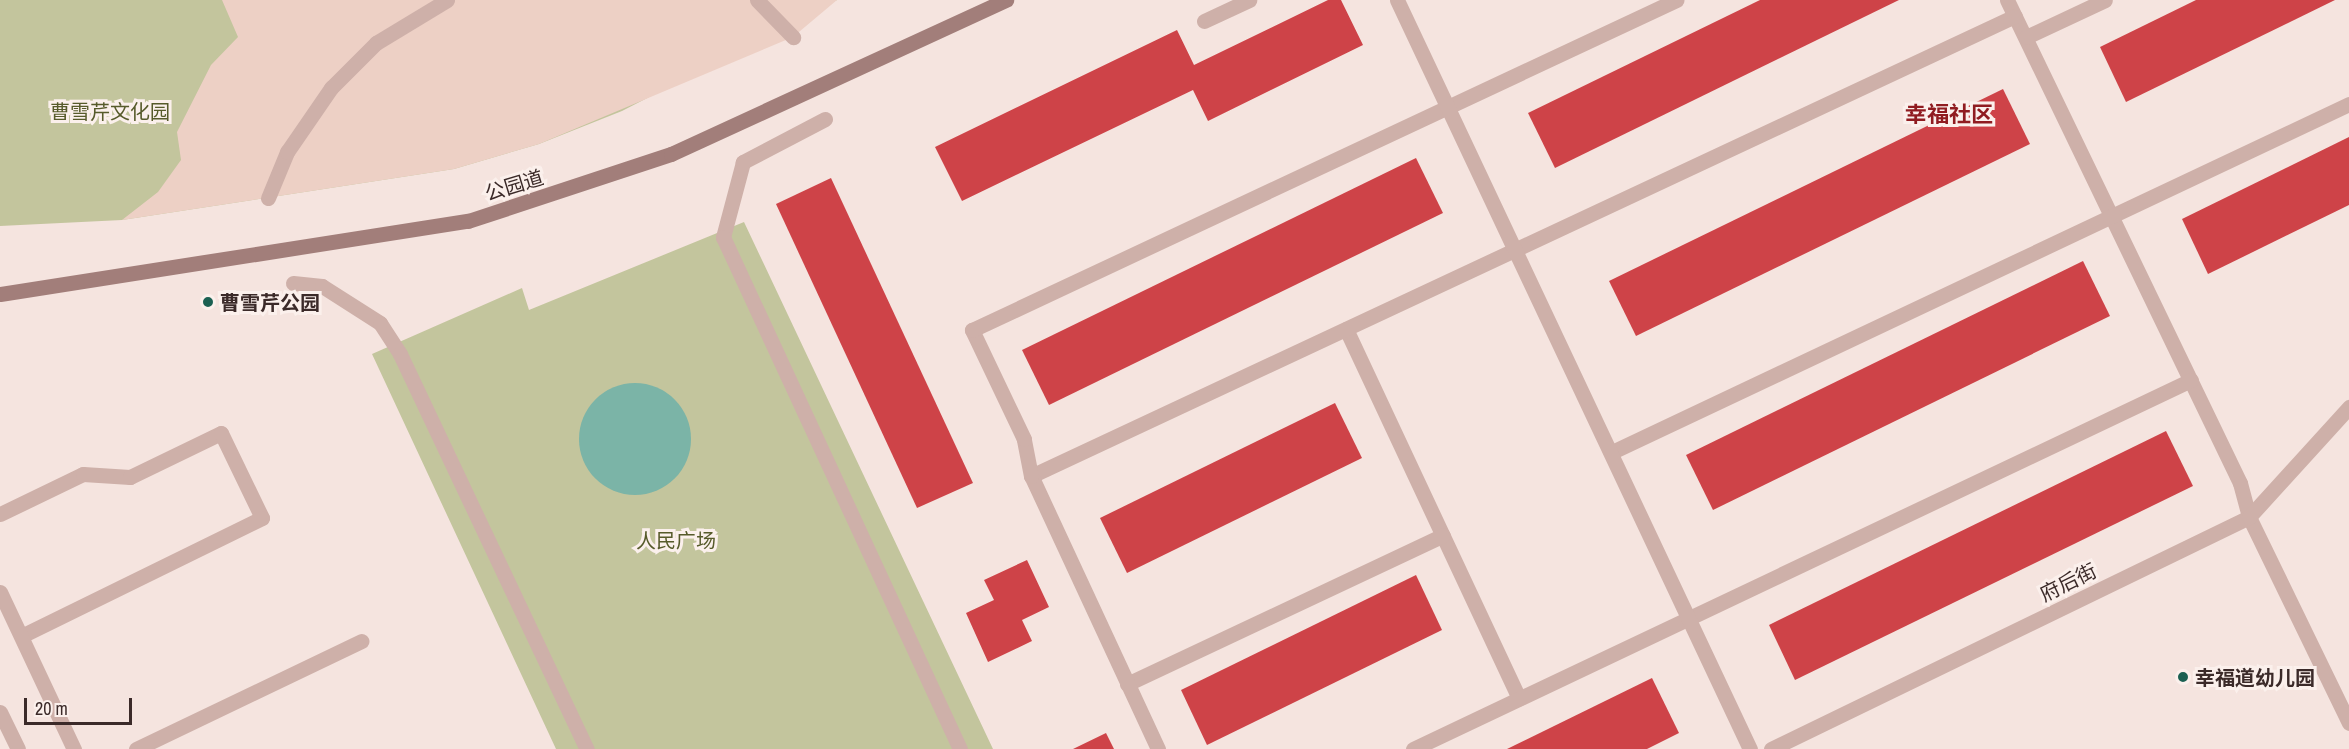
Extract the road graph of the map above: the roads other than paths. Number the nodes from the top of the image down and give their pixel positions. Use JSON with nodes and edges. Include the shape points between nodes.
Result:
{"nodes":[{"id":1,"x":447,"y":0,"type":"edge"},
{"id":2,"x":757,"y":0,"type":"edge"},
{"id":3,"x":1006,"y":0,"type":"edge"},
{"id":4,"x":1249,"y":0,"type":"edge"},
{"id":5,"x":1397,"y":0,"type":"edge"},
{"id":6,"x":1676,"y":0,"type":"edge"},
{"id":7,"x":2007,"y":0,"type":"edge"},
{"id":8,"x":2105,"y":0,"type":"edge"},
{"id":9,"x":2015,"y":16,"type":"junction"},
{"id":10,"x":1204,"y":21,"type":"dead end"},
{"id":11,"x":793,"y":37,"type":"dead end"},
{"id":12,"x":2026,"y":37,"type":"junction"},
{"id":13,"x":2349,"y":104,"type":"edge"},
{"id":14,"x":1447,"y":107,"type":"junction"},
{"id":15,"x":825,"y":119,"type":"dead end"},
{"id":16,"x":268,"y":198,"type":"dead end"},
{"id":17,"x":2113,"y":215,"type":"junction"},
{"id":18,"x":1515,"y":250,"type":"junction"},
{"id":19,"x":293,"y":283,"type":"dead end"},
{"id":20,"x":0,"y":294,"type":"edge"},
{"id":21,"x":1346,"y":329,"type":"junction"},
{"id":22,"x":2191,"y":380,"type":"junction"},
{"id":23,"x":2349,"y":407,"type":"edge"},
{"id":24,"x":1611,"y":452,"type":"junction"},
{"id":25,"x":1031,"y":476,"type":"junction"},
{"id":26,"x":0,"y":514,"type":"edge"},
{"id":27,"x":2249,"y":517,"type":"junction"},
{"id":28,"x":1443,"y":535,"type":"junction"},
{"id":29,"x":0,"y":592,"type":"edge"},
{"id":30,"x":1687,"y":619,"type":"junction"},
{"id":31,"x":21,"y":636,"type":"junction"},
{"id":32,"x":361,"y":641,"type":"dead end"},
{"id":33,"x":1127,"y":684,"type":"junction"},
{"id":34,"x":1519,"y":698,"type":"junction"},
{"id":35,"x":0,"y":712,"type":"edge"},
{"id":36,"x":2349,"y":723,"type":"edge"},
{"id":37,"x":18,"y":749,"type":"edge"},
{"id":38,"x":75,"y":749,"type":"edge"},
{"id":39,"x":136,"y":749,"type":"edge"},
{"id":40,"x":587,"y":749,"type":"edge"},
{"id":41,"x":960,"y":749,"type":"edge"},
{"id":42,"x":1158,"y":749,"type":"edge"},
{"id":43,"x":1413,"y":749,"type":"edge"},
{"id":44,"x":1750,"y":749,"type":"edge"},
{"id":45,"x":1771,"y":749,"type":"edge"}],
"edges":[{"from":1,"to":16,"type":"street","via":[[375,43],[331,88],[287,152]]},
{"from":2,"to":11,"type":"street"},
{"from":3,"to":20,"type":"main road","name":"公园道","via":[[671,154],[468,221]]},
{"from":4,"to":10,"type":"street"},
{"from":5,"to":14,"type":"street"},
{"from":6,"to":14,"type":"street"},
{"from":7,"to":9,"type":"street"},
{"from":8,"to":12,"type":"street"},
{"from":9,"to":12,"type":"street"},
{"from":9,"to":18,"type":"street"},
{"from":12,"to":17,"type":"street"},
{"from":13,"to":17,"type":"street"},
{"from":14,"to":18,"type":"street"},
{"from":14,"to":25,"type":"street","via":[[972,330],[1024,439]]},
{"from":15,"to":41,"type":"street","via":[[743,162],[723,237]]},
{"from":17,"to":22,"type":"street"},
{"from":17,"to":24,"type":"street"},
{"from":18,"to":21,"type":"street"},
{"from":18,"to":24,"type":"street"},
{"from":19,"to":40,"type":"street","via":[[322,286],[380,322]]},
{"from":21,"to":25,"type":"street"},
{"from":21,"to":28,"type":"street"},
{"from":22,"to":27,"type":"street","via":[[2240,483]]},
{"from":22,"to":30,"type":"street"},
{"from":23,"to":27,"type":"street","name":"府后街"},
{"from":24,"to":30,"type":"street"},
{"from":25,"to":33,"type":"street"},
{"from":26,"to":31,"type":"street","via":[[83,474],[130,477],[221,433],[262,518]]},
{"from":27,"to":36,"type":"street"},
{"from":27,"to":45,"type":"street","name":"府后街"},
{"from":28,"to":33,"type":"street"},
{"from":28,"to":34,"type":"street"},
{"from":29,"to":31,"type":"street"},
{"from":30,"to":34,"type":"street"},
{"from":30,"to":44,"type":"street"},
{"from":31,"to":38,"type":"street"},
{"from":32,"to":39,"type":"street"},
{"from":33,"to":42,"type":"street"},
{"from":34,"to":43,"type":"street"},
{"from":35,"to":37,"type":"street"}]}
